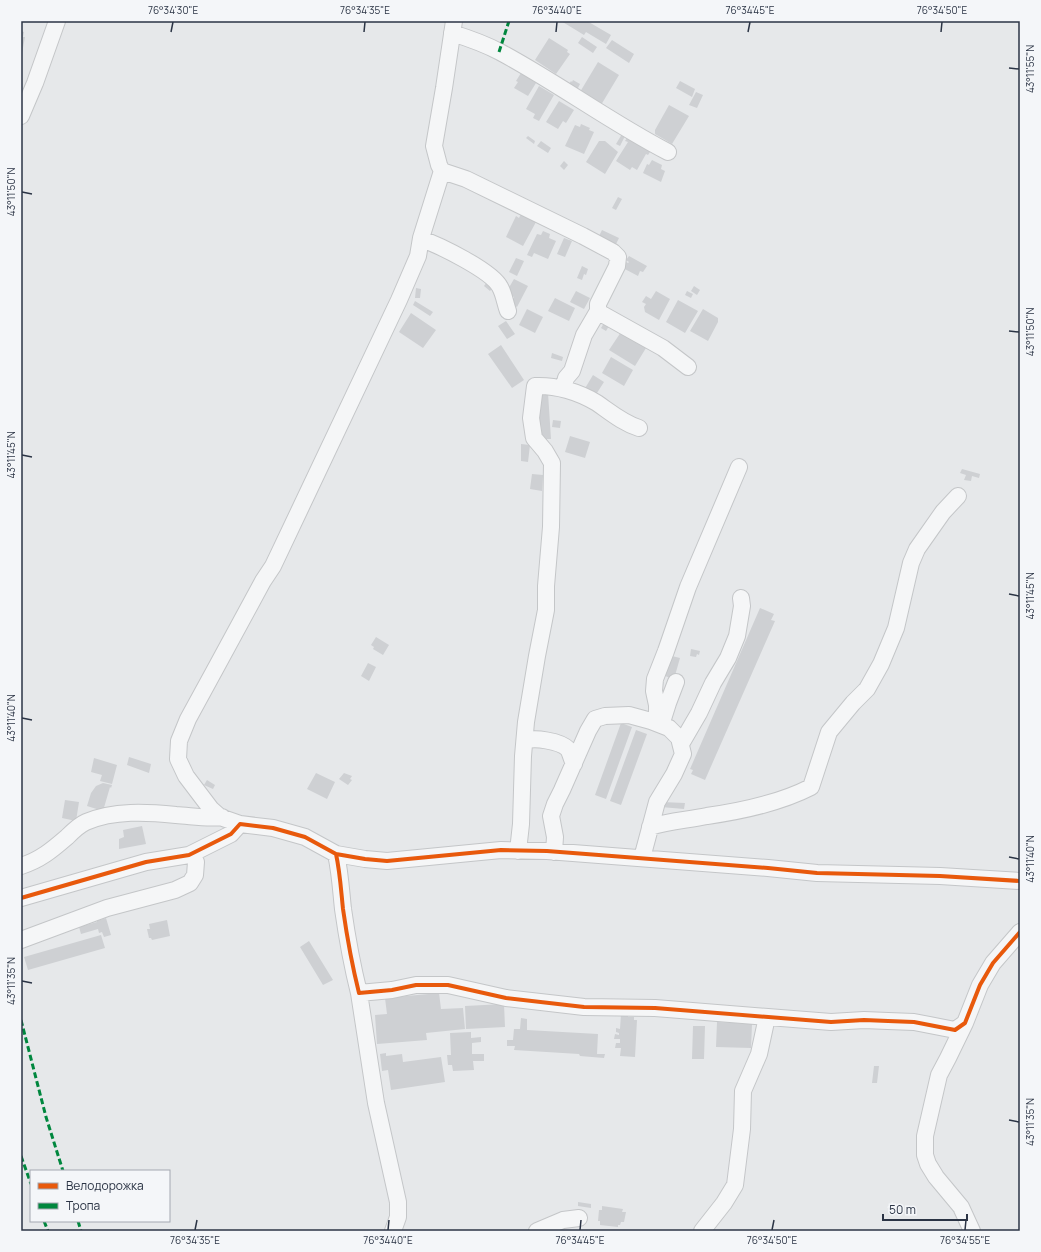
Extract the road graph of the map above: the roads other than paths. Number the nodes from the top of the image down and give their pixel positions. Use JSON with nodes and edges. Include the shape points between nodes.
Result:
{"nodes":[{"id":1,"x":57,"y":21,"type":"edge"},
{"id":2,"x":453,"y":27,"type":"edge"},
{"id":3,"x":21,"y":116,"type":"edge"},
{"id":4,"x":668,"y":152,"type":"dead end"},
{"id":5,"x":442,"y":171,"type":"junction"},
{"id":6,"x":421,"y":239,"type":"junction"},
{"id":7,"x":508,"y":311,"type":"dead end"},
{"id":8,"x":598,"y":311,"type":"junction"},
{"id":9,"x":688,"y":367,"type":"dead end"},
{"id":10,"x":563,"y":389,"type":"junction"},
{"id":11,"x":639,"y":428,"type":"dead end"},
{"id":12,"x":739,"y":467,"type":"dead end"},
{"id":13,"x":958,"y":496,"type":"dead end"},
{"id":14,"x":741,"y":598,"type":"dead end"},
{"id":15,"x":676,"y":682,"type":"dead end"},
{"id":16,"x":659,"y":724,"type":"junction"},
{"id":17,"x":525,"y":741,"type":"junction"},
{"id":18,"x":681,"y":744,"type":"junction"},
{"id":19,"x":574,"y":764,"type":"junction"},
{"id":20,"x":222,"y":817,"type":"junction"},
{"id":21,"x":240,"y":824,"type":"junction"},
{"id":22,"x":650,"y":827,"type":"junction"},
{"id":23,"x":518,"y":850,"type":"junction"},
{"id":24,"x":554,"y":852,"type":"junction"},
{"id":25,"x":192,"y":854,"type":"junction"},
{"id":26,"x":336,"y":854,"type":"junction"},
{"id":27,"x":642,"y":858,"type":"junction"},
{"id":28,"x":21,"y":866,"type":"edge"},
{"id":29,"x":1020,"y":881,"type":"edge"},
{"id":30,"x":21,"y":898,"type":"edge"},
{"id":31,"x":1020,"y":932,"type":"edge"},
{"id":32,"x":21,"y":940,"type":"edge"},
{"id":33,"x":359,"y":993,"type":"junction"},
{"id":34,"x":767,"y":1017,"type":"junction"},
{"id":35,"x":959,"y":1031,"type":"junction"},
{"id":36,"x":579,"y":1218,"type":"dead end"},
{"id":37,"x":392,"y":1231,"type":"edge"},
{"id":38,"x":537,"y":1231,"type":"edge"},
{"id":39,"x":702,"y":1231,"type":"edge"},
{"id":40,"x":972,"y":1231,"type":"edge"}],
"edges":[{"from":1,"to":3,"type":"street"},
{"from":2,"to":4,"type":"street","via":[[500,52]]},
{"from":2,"to":5,"type":"street","via":[[434,146]]},
{"from":5,"to":6,"type":"street"},
{"from":5,"to":8,"type":"street","via":[[466,179],[613,252],[618,257],[617,266],[598,304]]},
{"from":6,"to":7,"type":"street","via":[[431,242],[492,277],[500,287]]},
{"from":6,"to":20,"type":"street","via":[[418,256],[385,332],[292,528],[188,719],[179,741],[178,758],[186,776],[211,809]]},
{"from":8,"to":9,"type":"street","via":[[662,348]]},
{"from":8,"to":10,"type":"street","via":[[584,335]]},
{"from":10,"to":11,"type":"street","via":[[595,402]]},
{"from":10,"to":17,"type":"street","via":[[534,386],[531,418],[534,438],[552,463],[551,527],[546,610]]},
{"from":12,"to":16,"type":"street","via":[[688,587],[655,679]]},
{"from":13,"to":22,"type":"street","via":[[943,512],[918,548],[911,563],[896,628],[881,664],[867,689],[829,732],[811,786],[797,794],[749,808]]},
{"from":14,"to":18,"type":"street","via":[[737,636],[728,658]]},
{"from":15,"to":16,"type":"street"},
{"from":16,"to":18,"type":"street","via":[[669,728]]},
{"from":16,"to":19,"type":"street","via":[[629,715],[595,719]]},
{"from":17,"to":19,"type":"street","via":[[532,738],[560,745],[568,750]]},
{"from":17,"to":23,"type":"street"},
{"from":18,"to":22,"type":"street","via":[[683,754],[657,802]]},
{"from":19,"to":24,"type":"street","via":[[551,816],[555,837]]},
{"from":20,"to":21,"type":"street"},
{"from":20,"to":28,"type":"street","via":[[212,819],[140,813],[110,815],[85,822],[48,854]]},
{"from":21,"to":25,"type":"street","via":[[231,834]]},
{"from":21,"to":26,"type":"street","via":[[273,828],[305,837]]},
{"from":22,"to":27,"type":"street"},
{"from":23,"to":24,"type":"street"},
{"from":23,"to":26,"type":"street","via":[[387,862]]},
{"from":24,"to":27,"type":"street"},
{"from":25,"to":30,"type":"street","via":[[146,862]]},
{"from":25,"to":32,"type":"street","via":[[196,862],[195,875],[190,883],[175,890],[107,908]]},
{"from":26,"to":33,"type":"street","via":[[351,959]]},
{"from":27,"to":29,"type":"street","via":[[816,873]]},
{"from":31,"to":35,"type":"street","via":[[993,963]]},
{"from":33,"to":34,"type":"street","via":[[416,985],[448,985],[506,998],[584,1007],[655,1008]]},
{"from":33,"to":37,"type":"street","via":[[376,1103],[398,1202],[398,1217]]},
{"from":34,"to":35,"type":"street","via":[[831,1022],[888,1020],[914,1022]]},
{"from":34,"to":39,"type":"street","via":[[759,1054],[743,1091],[742,1129],[734,1185]]},
{"from":35,"to":40,"type":"street","via":[[939,1075],[925,1136],[925,1155],[936,1177],[961,1207]]},
{"from":36,"to":38,"type":"street","via":[[563,1220]]}]}
